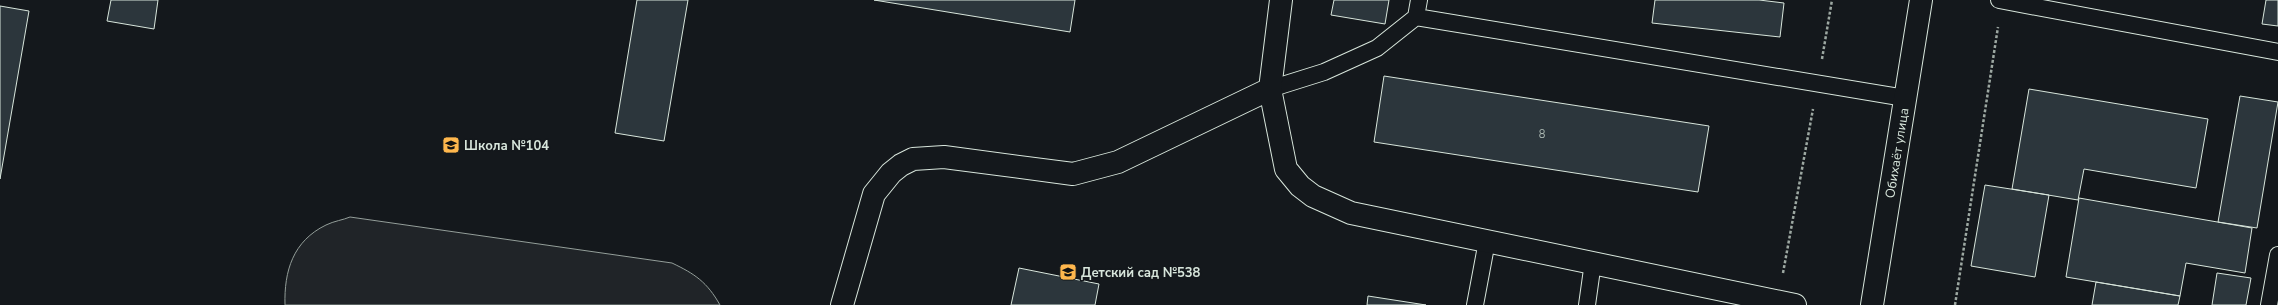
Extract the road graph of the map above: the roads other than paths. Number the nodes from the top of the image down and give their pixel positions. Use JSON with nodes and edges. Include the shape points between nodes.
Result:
{"nodes":[{"id":1,"x":1281,"y":0,"type":"edge"},
{"id":2,"x":1419,"y":0,"type":"edge"},
{"id":3,"x":1921,"y":0,"type":"edge"},
{"id":4,"x":2000,"y":0,"type":"edge"},
{"id":5,"x":1416,"y":17,"type":"junction"},
{"id":6,"x":2278,"y":52,"type":"edge"},
{"id":7,"x":1270,"y":89,"type":"junction"},
{"id":8,"x":1905,"y":98,"type":"junction"},
{"id":9,"x":1487,"y":241,"type":"junction"},
{"id":10,"x":2278,"y":256,"type":"edge"},
{"id":11,"x":1593,"y":262,"type":"junction"},
{"id":12,"x":1786,"y":303,"type":"edge"},
{"id":13,"x":842,"y":305,"type":"edge"},
{"id":14,"x":1475,"y":305,"type":"edge"},
{"id":15,"x":1587,"y":305,"type":"edge"},
{"id":16,"x":1872,"y":305,"type":"edge"},
{"id":17,"x":2269,"y":305,"type":"edge"}],
"edges":[{"from":1,"to":7,"type":"street"},
{"from":2,"to":5,"type":"lane"},
{"from":3,"to":8,"type":"street","name":"Обихаёт улица"},
{"from":4,"to":6,"type":"lane"},
{"from":5,"to":7,"type":"lane","via":[[1377,48],[1324,72]]},
{"from":5,"to":8,"type":"lane"},
{"from":7,"to":9,"type":"street","via":[[1286,169],[1300,186],[1313,196],[1351,213]]},
{"from":7,"to":13,"type":"street","via":[[1118,162],[1073,174],[944,157],[913,159],[901,165],[874,194]]},
{"from":8,"to":16,"type":"street","name":"Обихаёт улица"},
{"from":9,"to":11,"type":"street"},
{"from":9,"to":14,"type":"lane"},
{"from":10,"to":17,"type":"lane"},
{"from":11,"to":12,"type":"street"},
{"from":11,"to":15,"type":"lane"}]}
